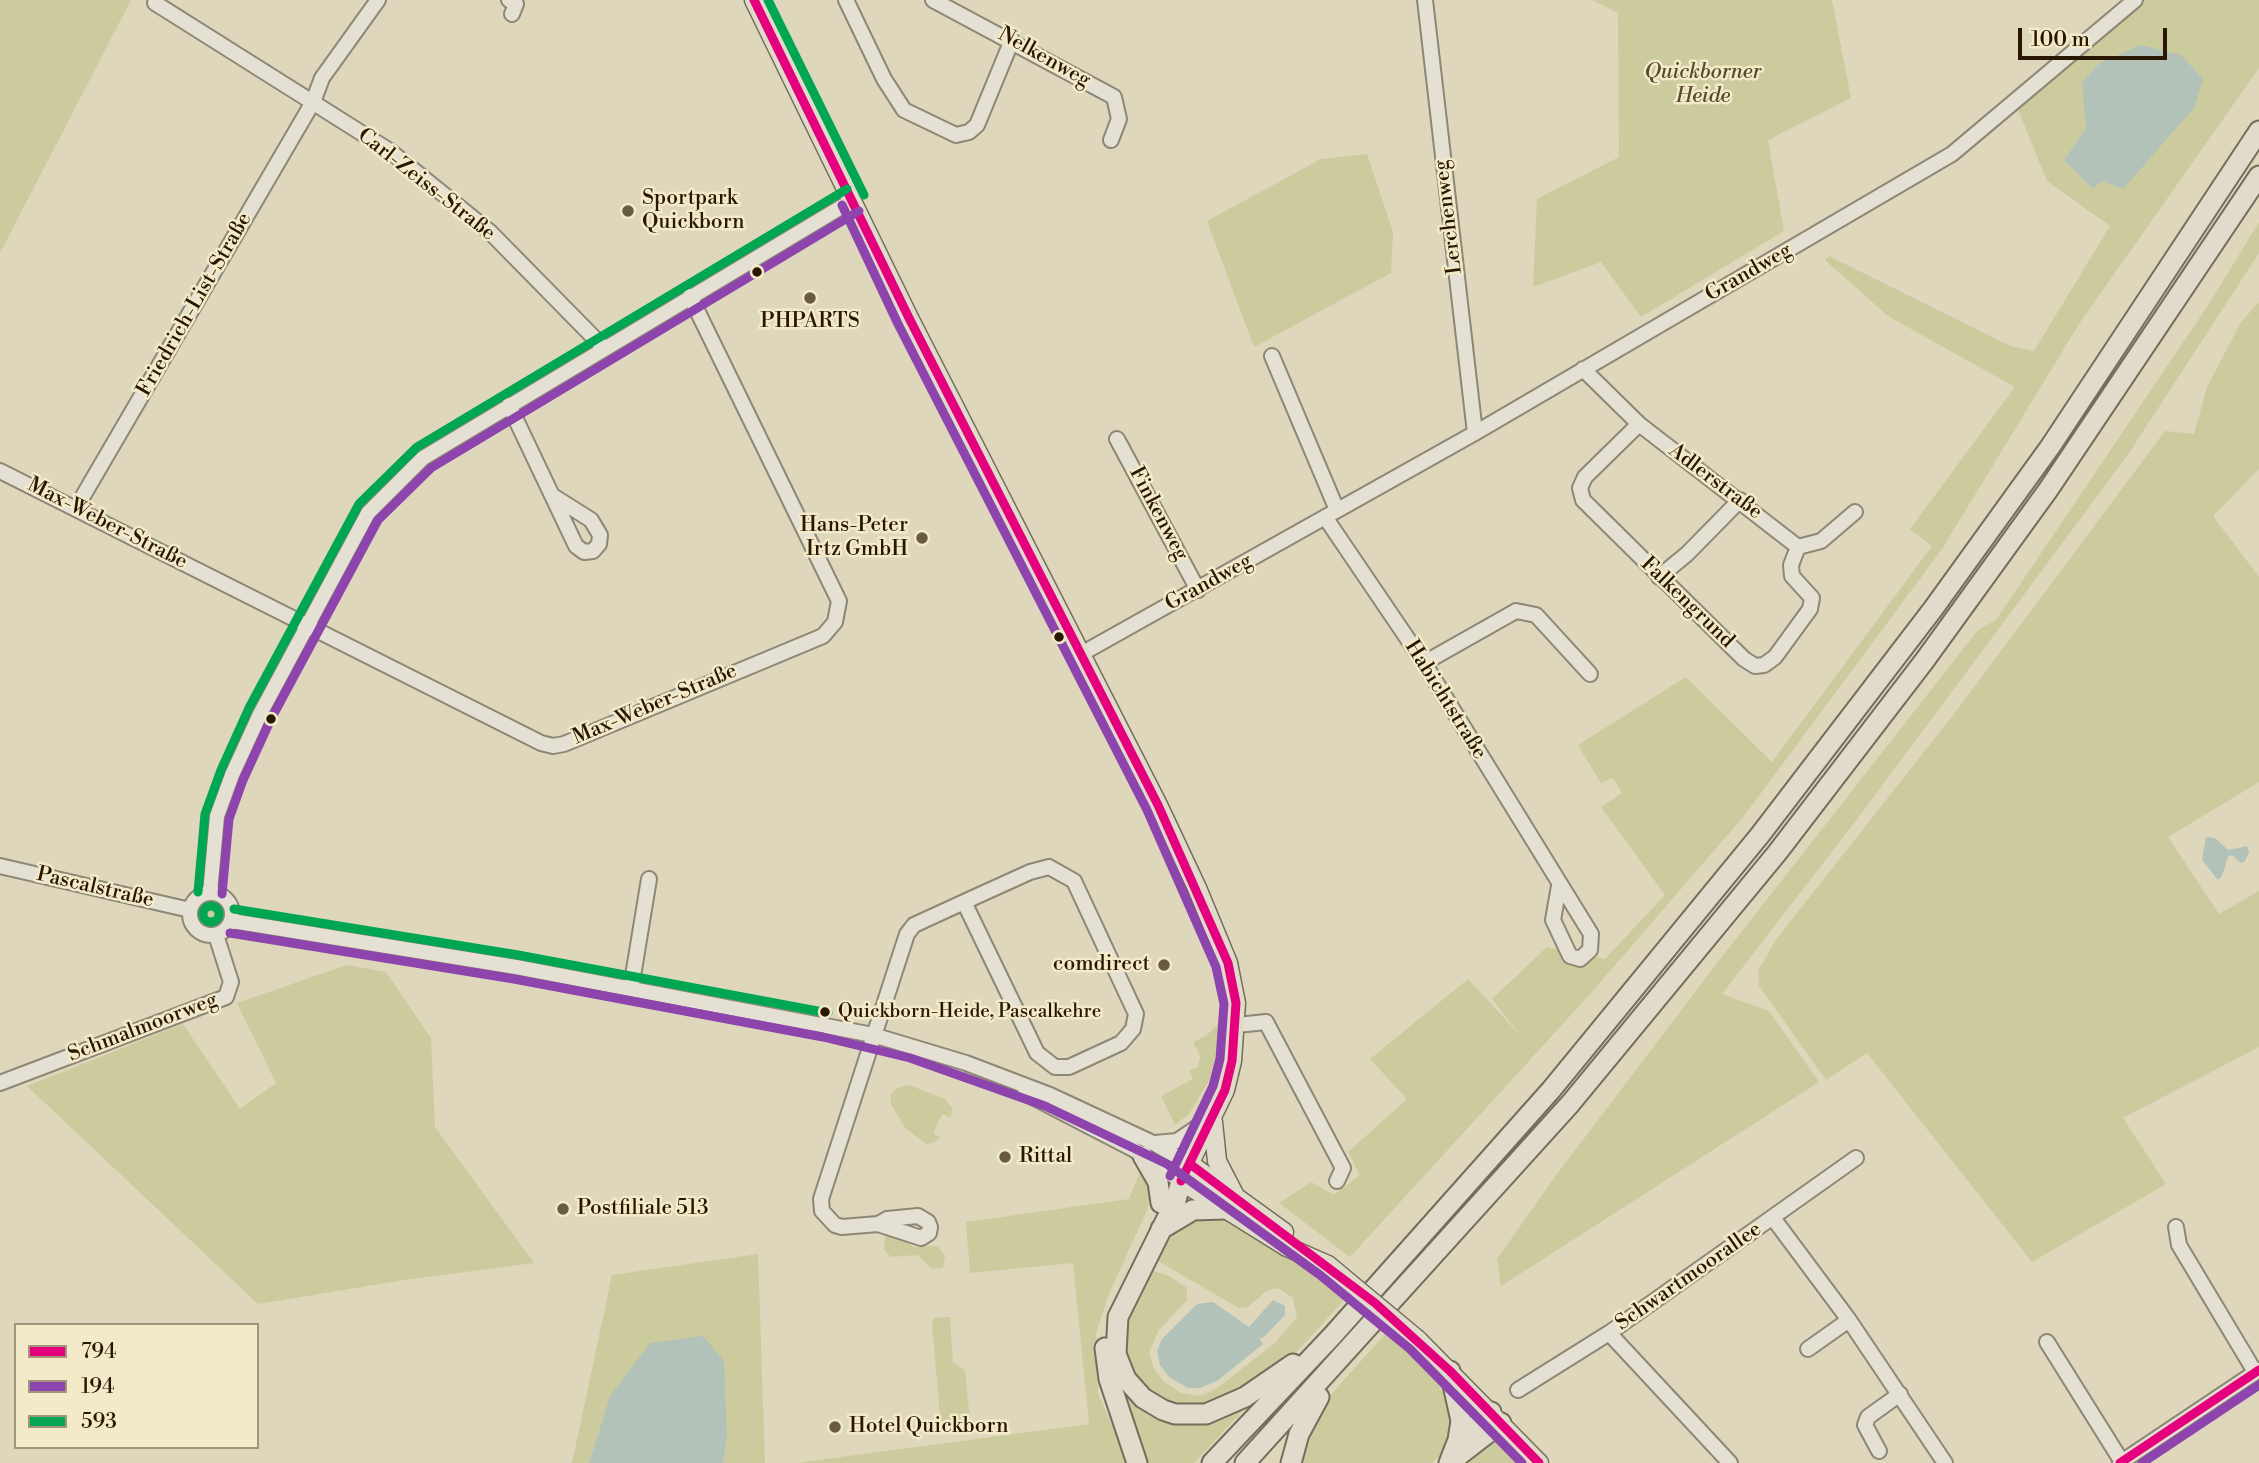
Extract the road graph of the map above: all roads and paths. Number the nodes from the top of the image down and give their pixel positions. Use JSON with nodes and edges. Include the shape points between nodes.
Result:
{"nodes":[{"id":1,"x":379,"y":0,"type":"edge"},
{"id":2,"x":846,"y":0,"type":"edge"},
{"id":3,"x":933,"y":0,"type":"edge"},
{"id":4,"x":1425,"y":0,"type":"edge"},
{"id":5,"x":2135,"y":0,"type":"edge"},
{"id":6,"x":758,"y":1,"type":"edge"},
{"id":7,"x":155,"y":3,"type":"dead end"},
{"id":8,"x":1012,"y":40,"type":"junction"},
{"id":9,"x":313,"y":102,"type":"junction"},
{"id":10,"x":2259,"y":131,"type":"edge"},
{"id":11,"x":1111,"y":140,"type":"dead end"},
{"id":12,"x":2259,"y":176,"type":"edge"},
{"id":13,"x":853,"y":200,"type":"junction"},
{"id":14,"x":690,"y":296,"type":"junction"},
{"id":15,"x":604,"y":348,"type":"junction"},
{"id":16,"x":1272,"y":356,"type":"dead end"},
{"id":17,"x":1583,"y":369,"type":"junction"},
{"id":18,"x":509,"y":405,"type":"junction"},
{"id":19,"x":1639,"y":424,"type":"junction"},
{"id":20,"x":1475,"y":433,"type":"junction"},
{"id":21,"x":1117,"y":439,"type":"dead end"},
{"id":22,"x":0,"y":471,"type":"edge"},
{"id":23,"x":553,"y":496,"type":"dead end"},
{"id":24,"x":1740,"y":500,"type":"junction"},
{"id":25,"x":76,"y":508,"type":"junction"},
{"id":26,"x":1855,"y":512,"type":"dead end"},
{"id":27,"x":1331,"y":513,"type":"junction"},
{"id":28,"x":1798,"y":547,"type":"junction"},
{"id":29,"x":1659,"y":577,"type":"junction"},
{"id":30,"x":1198,"y":590,"type":"junction"},
{"id":31,"x":307,"y":626,"type":"junction"},
{"id":32,"x":1081,"y":654,"type":"junction"},
{"id":33,"x":1424,"y":663,"type":"junction"},
{"id":34,"x":1590,"y":674,"type":"dead end"},
{"id":35,"x":0,"y":866,"type":"edge"},
{"id":36,"x":649,"y":879,"type":"dead end"},
{"id":37,"x":1559,"y":886,"type":"dead end"},
{"id":38,"x":210,"y":893,"type":"junction"},
{"id":39,"x":964,"y":902,"type":"junction"},
{"id":40,"x":190,"y":910,"type":"junction"},
{"id":41,"x":232,"y":921,"type":"junction"},
{"id":42,"x":216,"y":935,"type":"junction"},
{"id":43,"x":631,"y":988,"type":"junction"},
{"id":44,"x":1237,"y":1025,"type":"junction"},
{"id":45,"x":873,"y":1035,"type":"junction"},
{"id":46,"x":0,"y":1083,"type":"edge"},
{"id":47,"x":1213,"y":1116,"type":"junction"},
{"id":48,"x":1148,"y":1149,"type":"junction"},
{"id":49,"x":1856,"y":1158,"type":"dead end"},
{"id":50,"x":1186,"y":1173,"type":"junction"},
{"id":51,"x":1337,"y":1181,"type":"dead end"},
{"id":52,"x":1229,"y":1202,"type":"junction"},
{"id":53,"x":1161,"y":1203,"type":"junction"},
{"id":54,"x":1773,"y":1218,"type":"junction"},
{"id":55,"x":878,"y":1224,"type":"dead end"},
{"id":56,"x":2176,"y":1227,"type":"dead end"},
{"id":57,"x":1160,"y":1229,"type":"junction"},
{"id":58,"x":1849,"y":1320,"type":"junction"},
{"id":59,"x":1609,"y":1332,"type":"junction"},
{"id":60,"x":1333,"y":1335,"type":"junction"},
{"id":61,"x":2048,"y":1342,"type":"dead end"},
{"id":62,"x":1808,"y":1349,"type":"dead end"},
{"id":63,"x":1342,"y":1360,"type":"junction"},
{"id":64,"x":1450,"y":1371,"type":"junction"},
{"id":65,"x":2257,"y":1371,"type":"edge"},
{"id":66,"x":1518,"y":1390,"type":"dead end"},
{"id":67,"x":1900,"y":1394,"type":"junction"},
{"id":68,"x":1496,"y":1417,"type":"junction"},
{"id":69,"x":1458,"y":1440,"type":"junction"},
{"id":70,"x":1879,"y":1451,"type":"dead end"},
{"id":71,"x":2121,"y":1462,"type":"edge"},
{"id":72,"x":1137,"y":1463,"type":"edge"},
{"id":73,"x":1212,"y":1463,"type":"edge"},
{"id":74,"x":1245,"y":1463,"type":"edge"},
{"id":75,"x":1291,"y":1463,"type":"edge"},
{"id":76,"x":1449,"y":1463,"type":"edge"},
{"id":77,"x":1539,"y":1463,"type":"edge"},
{"id":78,"x":1730,"y":1463,"type":"edge"},
{"id":79,"x":1945,"y":1463,"type":"edge"}],
"edges":[{"from":1,"to":9,"type":"street","name":"Friedrich-List-Straße","via":[[322,78]]},
{"from":2,"to":8,"type":"street","via":[[904,110],[956,135],[977,125]]},
{"from":3,"to":8,"type":"street","name":"Nelkenweg"},
{"from":4,"to":20,"type":"street","name":"Lerchenweg"},
{"from":5,"to":17,"type":"street","name":"Grandweg","via":[[1952,155]]},
{"from":6,"to":13,"type":"main road"},
{"from":7,"to":9,"type":"street","name":"Carl-Zeiss-Straße"},
{"from":8,"to":11,"type":"street","name":"Nelkenweg","via":[[1114,97],[1119,119]]},
{"from":9,"to":15,"type":"street","name":"Carl-Zeiss-Straße","via":[[390,151],[490,232]]},
{"from":9,"to":25,"type":"street","name":"Friedrich-List-Straße"},
{"from":10,"to":60,"type":"highway","via":[[2050,447],[1861,705],[1590,1043]]},
{"from":12,"to":63,"type":"highway","via":[[2056,479],[1777,853],[1570,1104]]},
{"from":13,"to":14,"type":"street"},
{"from":13,"to":32,"type":"main road"},
{"from":14,"to":15,"type":"street"},
{"from":14,"to":31,"type":"street","name":"Max-Weber-Straße","via":[[839,601],[835,622],[823,636],[553,746]]},
{"from":15,"to":18,"type":"street"},
{"from":16,"to":27,"type":"street"},
{"from":17,"to":19,"type":"street","name":"Adlerstraße"},
{"from":17,"to":20,"type":"street","name":"Grandweg"},
{"from":18,"to":23,"type":"street"},
{"from":18,"to":31,"type":"street","via":[[423,458],[368,513]]},
{"from":19,"to":24,"type":"street","name":"Adlerstraße"},
{"from":19,"to":29,"type":"street","name":"Falkengrund","via":[[1585,477],[1580,488],[1583,500]]},
{"from":20,"to":27,"type":"street","name":"Grandweg"},
{"from":21,"to":30,"type":"street","name":"Finkenweg"},
{"from":22,"to":25,"type":"street","name":"Max-Weber-Straße"},
{"from":24,"to":28,"type":"street","name":"Adlerstraße"},
{"from":24,"to":29,"type":"street"},
{"from":25,"to":31,"type":"street","name":"Max-Weber-Straße"},
{"from":26,"to":28,"type":"street","via":[[1821,541]]},
{"from":27,"to":30,"type":"street","name":"Grandweg"},
{"from":27,"to":33,"type":"street","name":"Habichtstraße"},
{"from":28,"to":29,"type":"street","name":"Falkengrund","via":[[1792,576],[1812,598],[1810,609],[1764,665],[1755,666],[1744,659]]},
{"from":30,"to":32,"type":"street","name":"Grandweg"},
{"from":31,"to":38,"type":"street","via":[[232,775],[217,816]]},
{"from":32,"to":44,"type":"main road","via":[[1202,900],[1228,963]]},
{"from":33,"to":34,"type":"street","via":[[1516,611],[1536,615]]},
{"from":33,"to":37,"type":"street","name":"Habichtstraße"},
{"from":35,"to":40,"type":"street","name":"Pascalstraße"},
{"from":36,"to":43,"type":"street"},
{"from":38,"to":40,"type":"street","via":[[198,897]]},
{"from":38,"to":41,"type":"street","via":[[222,896],[232,908]]},
{"from":39,"to":39,"type":"street","via":[[1037,1053],[1047,1064],[1069,1067],[1121,1043],[1133,1029],[1136,1014],[1074,881],[1049,867]]},
{"from":39,"to":45,"type":"street","via":[[914,925],[906,934]]},
{"from":40,"to":42,"type":"street","via":[[197,930]]},
{"from":41,"to":42,"type":"street"},
{"from":41,"to":43,"type":"street"},
{"from":42,"to":46,"type":"street","name":"Schmalmoorweg","via":[[231,982],[226,997]]},
{"from":43,"to":45,"type":"street"},
{"from":44,"to":47,"type":"main road","via":[[1229,1076]]},
{"from":44,"to":51,"type":"street","via":[[1266,1022],[1343,1168]]},
{"from":45,"to":48,"type":"street","via":[[997,1075],[1014,1088]]},
{"from":45,"to":55,"type":"street","via":[[821,1199],[828,1220],[842,1227]]},
{"from":47,"to":48,"type":"street","via":[[1177,1141]]},
{"from":47,"to":50,"type":"main road"},
{"from":47,"to":52,"type":"main road","via":[[1217,1161]]},
{"from":48,"to":50,"type":"street"},
{"from":48,"to":53,"type":"highway"},
{"from":49,"to":54,"type":"street","name":"Schwartmoorallee"},
{"from":50,"to":52,"type":"main road"},
{"from":50,"to":53,"type":"highway"},
{"from":50,"to":57,"type":"highway"},
{"from":52,"to":57,"type":"highway","via":[[1193,1210]]},
{"from":52,"to":64,"type":"main road","bridge":true,"via":[[1287,1247],[1329,1265]]},
{"from":53,"to":72,"type":"highway","via":[[1122,1284],[1106,1337],[1106,1368]]},
{"from":54,"to":58,"type":"street"},
{"from":54,"to":59,"type":"street","name":"Schwartmoorallee"},
{"from":56,"to":65,"type":"street","via":[[2179,1245]]},
{"from":57,"to":60,"type":"highway","via":[[1123,1303],[1115,1335],[1122,1372],[1151,1404],[1191,1415],[1223,1408]]},
{"from":58,"to":62,"type":"street"},
{"from":58,"to":67,"type":"street"},
{"from":59,"to":66,"type":"street","name":"Schwartmoorallee"},
{"from":59,"to":78,"type":"street"},
{"from":60,"to":73,"type":"highway"},
{"from":61,"to":71,"type":"street"},
{"from":63,"to":74,"type":"highway"},
{"from":63,"to":75,"type":"highway","via":[[1307,1417]]},
{"from":64,"to":68,"type":"main road"},
{"from":64,"to":69,"type":"highway","via":[[1459,1407]]},
{"from":65,"to":71,"type":"street"},
{"from":67,"to":70,"type":"street","via":[[1865,1424]]},
{"from":67,"to":79,"type":"street"},
{"from":68,"to":69,"type":"highway"},
{"from":68,"to":76,"type":"highway"},
{"from":68,"to":77,"type":"main road"},
{"from":69,"to":76,"type":"highway"}]}
